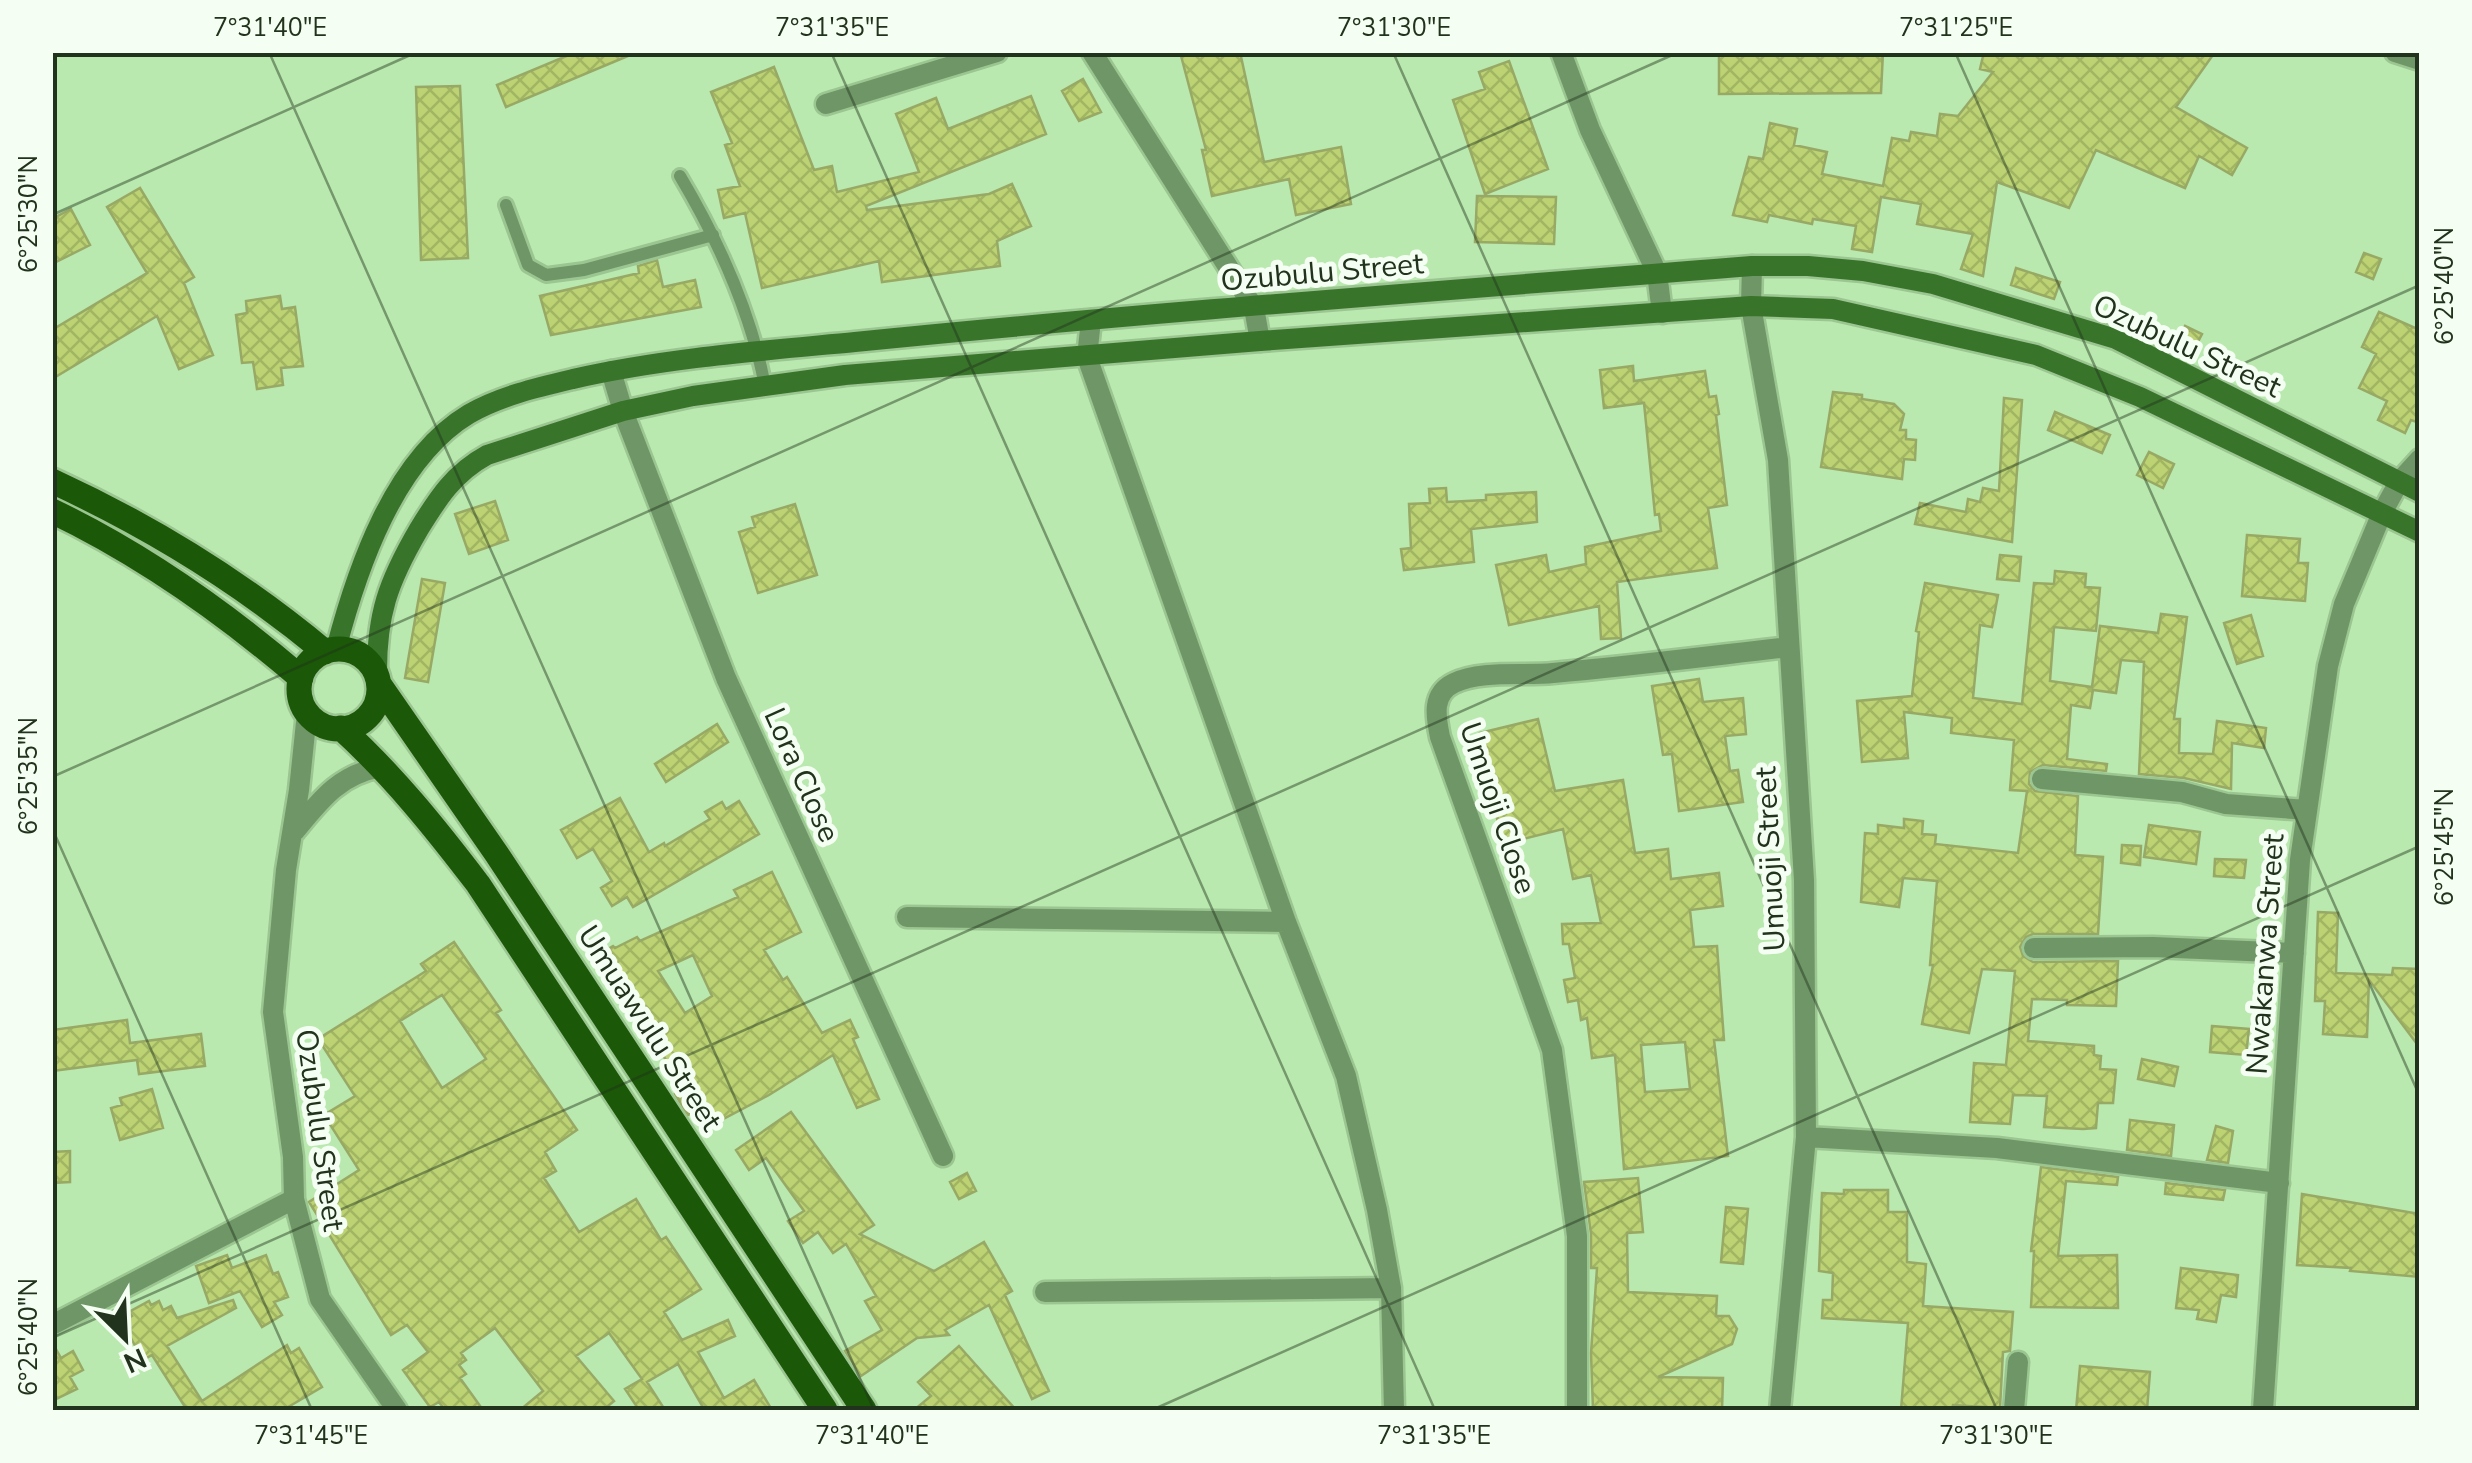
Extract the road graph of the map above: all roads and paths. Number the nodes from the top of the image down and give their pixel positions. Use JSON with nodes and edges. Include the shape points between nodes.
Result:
{"nodes":[{"id":1,"x":997,"y":52,"type":"edge"},
{"id":2,"x":1092,"y":52,"type":"edge"},
{"id":3,"x":1561,"y":52,"type":"edge"},
{"id":4,"x":2395,"y":52,"type":"edge"},
{"id":5,"x":2420,"y":60,"type":"edge"},
{"id":6,"x":826,"y":104,"type":"dead end"},
{"id":7,"x":680,"y":176,"type":"dead end"},
{"id":8,"x":506,"y":205,"type":"dead end"},
{"id":9,"x":712,"y":235,"type":"junction"},
{"id":10,"x":1752,"y":266,"type":"junction"},
{"id":11,"x":1657,"y":274,"type":"junction"},
{"id":12,"x":1751,"y":306,"type":"junction"},
{"id":13,"x":1254,"y":308,"type":"junction"},
{"id":14,"x":1662,"y":313,"type":"junction"},
{"id":15,"x":1091,"y":320,"type":"junction"},
{"id":16,"x":1260,"y":341,"type":"junction"},
{"id":17,"x":758,"y":352,"type":"junction"},
{"id":18,"x":1087,"y":357,"type":"junction"},
{"id":19,"x":611,"y":371,"type":"junction"},
{"id":20,"x":764,"y":386,"type":"junction"},
{"id":21,"x":623,"y":411,"type":"junction"},
{"id":22,"x":2420,"y":460,"type":"edge"},
{"id":23,"x":52,"y":482,"type":"edge"},
{"id":24,"x":2399,"y":482,"type":"junction"},
{"id":25,"x":2420,"y":492,"type":"edge"},
{"id":26,"x":52,"y":511,"type":"edge"},
{"id":27,"x":2382,"y":513,"type":"junction"},
{"id":28,"x":2420,"y":532,"type":"edge"},
{"id":29,"x":1789,"y":647,"type":"junction"},
{"id":30,"x":330,"y":651,"type":"junction"},
{"id":31,"x":300,"y":678,"type":"junction"},
{"id":32,"x":378,"y":681,"type":"junction"},
{"id":33,"x":307,"y":713,"type":"junction"},
{"id":34,"x":341,"y":728,"type":"junction"},
{"id":35,"x":382,"y":767,"type":"junction"},
{"id":36,"x":2042,"y":779,"type":"dead end"},
{"id":37,"x":2307,"y":810,"type":"junction"},
{"id":38,"x":293,"y":832,"type":"junction"},
{"id":39,"x":907,"y":918,"type":"dead end"},
{"id":40,"x":1286,"y":922,"type":"junction"},
{"id":41,"x":2034,"y":948,"type":"dead end"},
{"id":42,"x":2294,"y":953,"type":"junction"},
{"id":43,"x":1806,"y":1138,"type":"junction"},
{"id":44,"x":943,"y":1156,"type":"dead end"},
{"id":45,"x":2279,"y":1183,"type":"junction"},
{"id":46,"x":294,"y":1200,"type":"junction"},
{"id":47,"x":1391,"y":1288,"type":"junction"},
{"id":48,"x":1045,"y":1292,"type":"dead end"},
{"id":49,"x":52,"y":1325,"type":"edge"},
{"id":50,"x":2018,"y":1362,"type":"dead end"},
{"id":51,"x":396,"y":1410,"type":"edge"},
{"id":52,"x":825,"y":1410,"type":"edge"},
{"id":53,"x":864,"y":1410,"type":"edge"},
{"id":54,"x":1394,"y":1410,"type":"edge"},
{"id":55,"x":1577,"y":1410,"type":"edge"},
{"id":56,"x":1780,"y":1410,"type":"edge"},
{"id":57,"x":2014,"y":1410,"type":"edge"},
{"id":58,"x":2262,"y":1410,"type":"edge"}],
"edges":[{"from":1,"to":6,"type":"street"},
{"from":2,"to":13,"type":"street"},
{"from":3,"to":11,"type":"street"},
{"from":4,"to":5,"type":"street"},
{"from":7,"to":9,"type":"lane"},
{"from":8,"to":9,"type":"lane","via":[[528,265],[546,275]]},
{"from":9,"to":17,"type":"lane"},
{"from":10,"to":11,"type":"main road","name":"Ozubulu Street"},
{"from":10,"to":12,"type":"street","name":"Umuoji Street"},
{"from":10,"to":24,"type":"main road","name":"Ozubulu Street","via":[[1864,271],[1933,284],[2116,339]]},
{"from":11,"to":13,"type":"main road","name":"Ozubulu Street"},
{"from":11,"to":14,"type":"street"},
{"from":12,"to":14,"type":"main road"},
{"from":12,"to":27,"type":"main road","via":[[1864,314],[2036,355]]},
{"from":12,"to":29,"type":"street","name":"Umuoji Street","via":[[1778,460]]},
{"from":13,"to":15,"type":"main road","name":"Ozubulu Street"},
{"from":13,"to":16,"type":"street"},
{"from":14,"to":16,"type":"main road"},
{"from":15,"to":17,"type":"main road","name":"Ozubulu Street"},
{"from":15,"to":18,"type":"street"},
{"from":16,"to":18,"type":"main road"},
{"from":17,"to":19,"type":"main road","name":"Ozubulu Street"},
{"from":17,"to":20,"type":"lane"},
{"from":18,"to":20,"type":"main road"},
{"from":18,"to":40,"type":"street"},
{"from":19,"to":21,"type":"street","name":"Lora Close"},
{"from":19,"to":30,"type":"main road","name":"Ozubulu Street","via":[[511,396],[470,413],[434,442],[375,532]]},
{"from":20,"to":21,"type":"main road"},
{"from":21,"to":32,"type":"main road","via":[[487,455],[445,487],[392,575],[376,643]]},
{"from":21,"to":44,"type":"street","name":"Lora Close","via":[[726,678]]},
{"from":22,"to":24,"type":"street","name":"Nwakanwa Street"},
{"from":23,"to":30,"type":"main road","via":[[183,548]]},
{"from":24,"to":25,"type":"main road","name":"Ozubulu Street"},
{"from":24,"to":27,"type":"street","name":"Nwakanwa Street"},
{"from":26,"to":31,"type":"main road","via":[[162,571]]},
{"from":27,"to":28,"type":"main road"},
{"from":27,"to":37,"type":"street","name":"Nwakanwa Street","via":[[2344,604],[2328,666]]},
{"from":29,"to":43,"type":"street","name":"Umuoji Street","via":[[1804,880]]},
{"from":29,"to":55,"type":"street","name":"Umuoji Close","via":[[1474,678],[1444,690],[1434,712],[1552,1050],[1577,1236]]},
{"from":30,"to":31,"type":"main road","via":[[312,659]]},
{"from":30,"to":32,"type":"main road","via":[[357,653]]},
{"from":31,"to":33,"type":"main road"},
{"from":32,"to":34,"type":"main road","via":[[370,714]]},
{"from":32,"to":53,"type":"main road","name":"Umuawulu Street"},
{"from":33,"to":34,"type":"main road"},
{"from":33,"to":38,"type":"street","name":"Ozubulu Street"},
{"from":34,"to":35,"type":"main road"},
{"from":35,"to":38,"type":"street","via":[[342,780]]},
{"from":35,"to":52,"type":"main road","via":[[478,884]]},
{"from":36,"to":37,"type":"street"},
{"from":37,"to":42,"type":"street","name":"Nwakanwa Street"},
{"from":38,"to":46,"type":"street","name":"Ozubulu Street","via":[[273,1012]]},
{"from":39,"to":40,"type":"street"},
{"from":40,"to":47,"type":"street","via":[[1346,1076]]},
{"from":41,"to":42,"type":"street"},
{"from":42,"to":45,"type":"street","name":"Nwakanwa Street"},
{"from":43,"to":45,"type":"street","via":[[1997,1148]]},
{"from":43,"to":56,"type":"street","name":"Umuoji Street"},
{"from":45,"to":58,"type":"street","name":"Nwakanwa Street"},
{"from":46,"to":49,"type":"street"},
{"from":46,"to":51,"type":"street","name":"Ozubulu Street","via":[[320,1299]]},
{"from":47,"to":48,"type":"street"},
{"from":47,"to":54,"type":"street"},
{"from":50,"to":57,"type":"street"}]}
